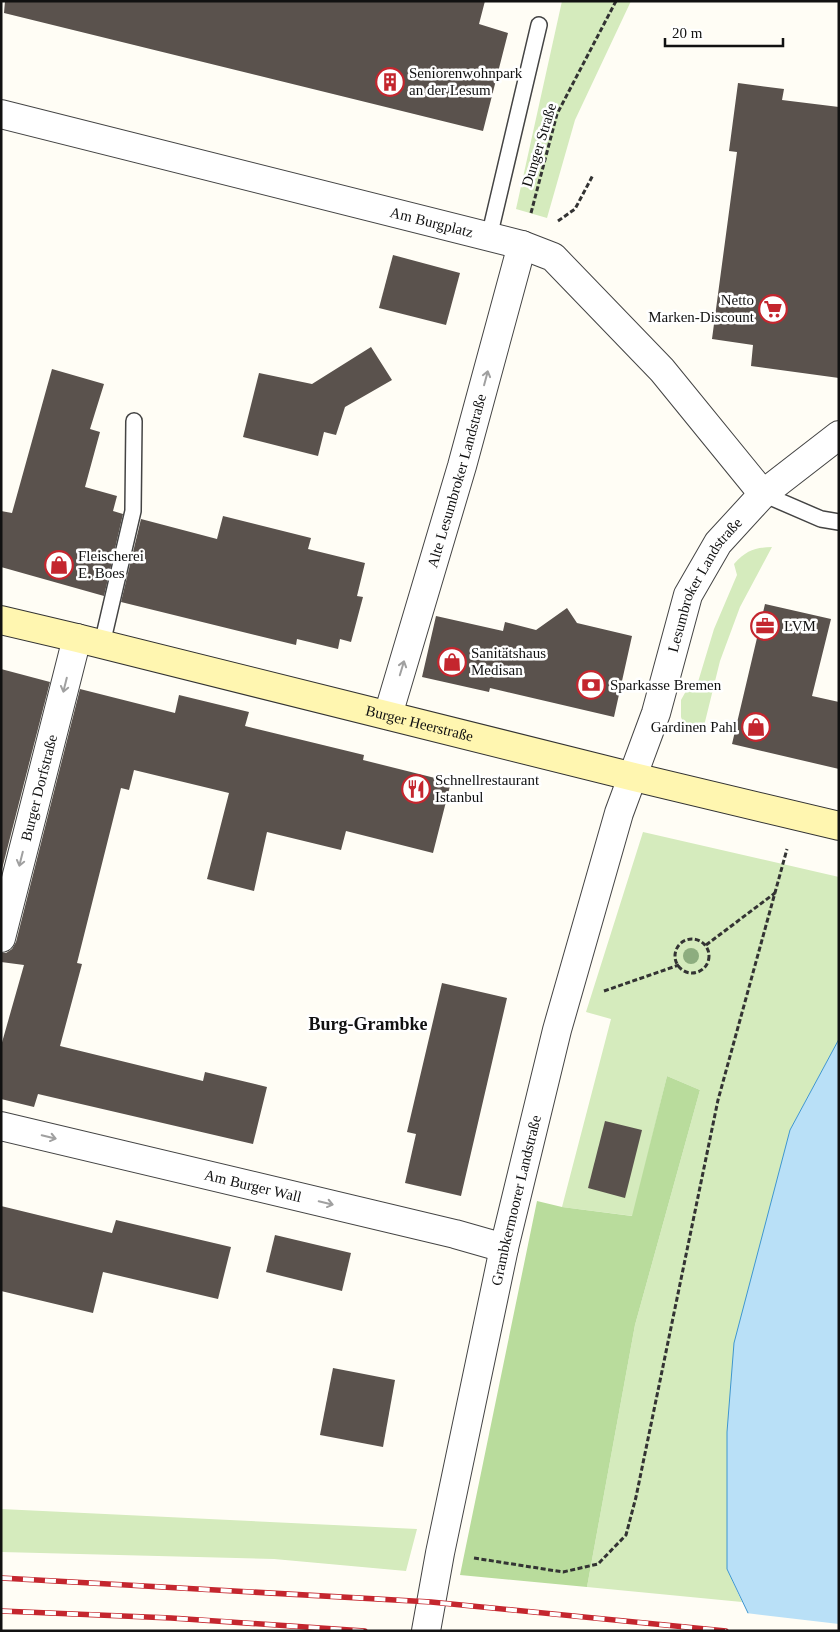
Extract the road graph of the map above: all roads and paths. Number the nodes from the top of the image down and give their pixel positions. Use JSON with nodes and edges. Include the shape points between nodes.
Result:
{"nodes":[{"id":1,"x":616,"y":1,"type":"edge"},
{"id":2,"x":539,"y":25,"type":"dead end"},
{"id":3,"x":1,"y":114,"type":"edge"},
{"id":4,"x":593,"y":175,"type":"dead end"},
{"id":5,"x":489,"y":237,"type":"junction"},
{"id":6,"x":522,"y":245,"type":"junction"},
{"id":7,"x":134,"y":421,"type":"dead end"},
{"id":8,"x":839,"y":435,"type":"edge"},
{"id":9,"x":763,"y":494,"type":"junction"},
{"id":10,"x":839,"y":522,"type":"edge"},
{"id":11,"x":1,"y":620,"type":"edge"},
{"id":12,"x":90,"y":641,"type":"junction"},
{"id":13,"x":388,"y":715,"type":"junction"},
{"id":14,"x":634,"y":777,"type":"junction"},
{"id":15,"x":797,"y":815,"type":"junction"},
{"id":16,"x":839,"y":826,"type":"edge"},
{"id":17,"x":775,"y":893,"type":"junction"},
{"id":18,"x":1,"y":938,"type":"edge"},
{"id":19,"x":706,"y":945,"type":"junction"},
{"id":20,"x":678,"y":965,"type":"junction"},
{"id":21,"x":563,"y":1009,"type":"junction"},
{"id":22,"x":1,"y":1126,"type":"edge"},
{"id":23,"x":504,"y":1248,"type":"junction"},
{"id":24,"x":440,"y":1553,"type":"junction"},
{"id":25,"x":426,"y":1631,"type":"edge"}],
"edges":[{"from":1,"to":6,"type":"path","name":"Dunger Straße","via":[[557,114]]},
{"from":2,"to":5,"type":"lane"},
{"from":3,"to":5,"type":"street","name":"Am Burgplatz"},
{"from":4,"to":6,"type":"path","via":[[575,209]]},
{"from":5,"to":6,"type":"street","name":"Am Burgplatz"},
{"from":6,"to":9,"type":"street","name":"Am Burgplatz","via":[[553,257],[662,370]]},
{"from":13,"to":6,"type":"street","name":"Alte Lesumbroker Landstraße","one_way":true,"via":[[462,466]]},
{"from":7,"to":12,"type":"lane","via":[[133,511]]},
{"from":8,"to":9,"type":"street","name":"Lesumbroker Landstraße"},
{"from":9,"to":10,"type":"lane"},
{"from":9,"to":14,"type":"street","name":"Lesumbroker Landstraße","via":[[718,542],[688,595],[656,714]]},
{"from":11,"to":12,"type":"main road","name":"Burger Heerstraße"},
{"from":12,"to":13,"type":"main road","name":"Burger Heerstraße"},
{"from":12,"to":18,"type":"street","name":"Burger Dorfstraße","one_way":true},
{"from":13,"to":14,"type":"main road","name":"Burger Heerstraße"},
{"from":14,"to":15,"type":"main road","name":"Burger Heerstraße"},
{"from":14,"to":21,"type":"street","name":"Grambkermoorer Landstraße","via":[[619,813]]},
{"from":15,"to":16,"type":"main road","name":"Burger Heerstraße"},
{"from":15,"to":17,"type":"path"},
{"from":17,"to":19,"type":"path"},
{"from":17,"to":24,"type":"path","via":[[718,1100],[626,1536],[598,1564],[563,1572]]},
{"from":19,"to":20,"type":"path","via":[[696,939],[685,940],[677,949]]},
{"from":19,"to":20,"type":"path","via":[[708,960],[702,969],[692,972]]},
{"from":20,"to":21,"type":"path","via":[[583,998]]},
{"from":21,"to":23,"type":"street","name":"Grambkermoorer Landstraße"},
{"from":22,"to":23,"type":"street","name":"Am Burger Wall","one_way":true},
{"from":23,"to":24,"type":"street","name":"Grambkermoorer Landstraße"},
{"from":24,"to":25,"type":"street","name":"Grambkermoorer Landstraße"}]}
